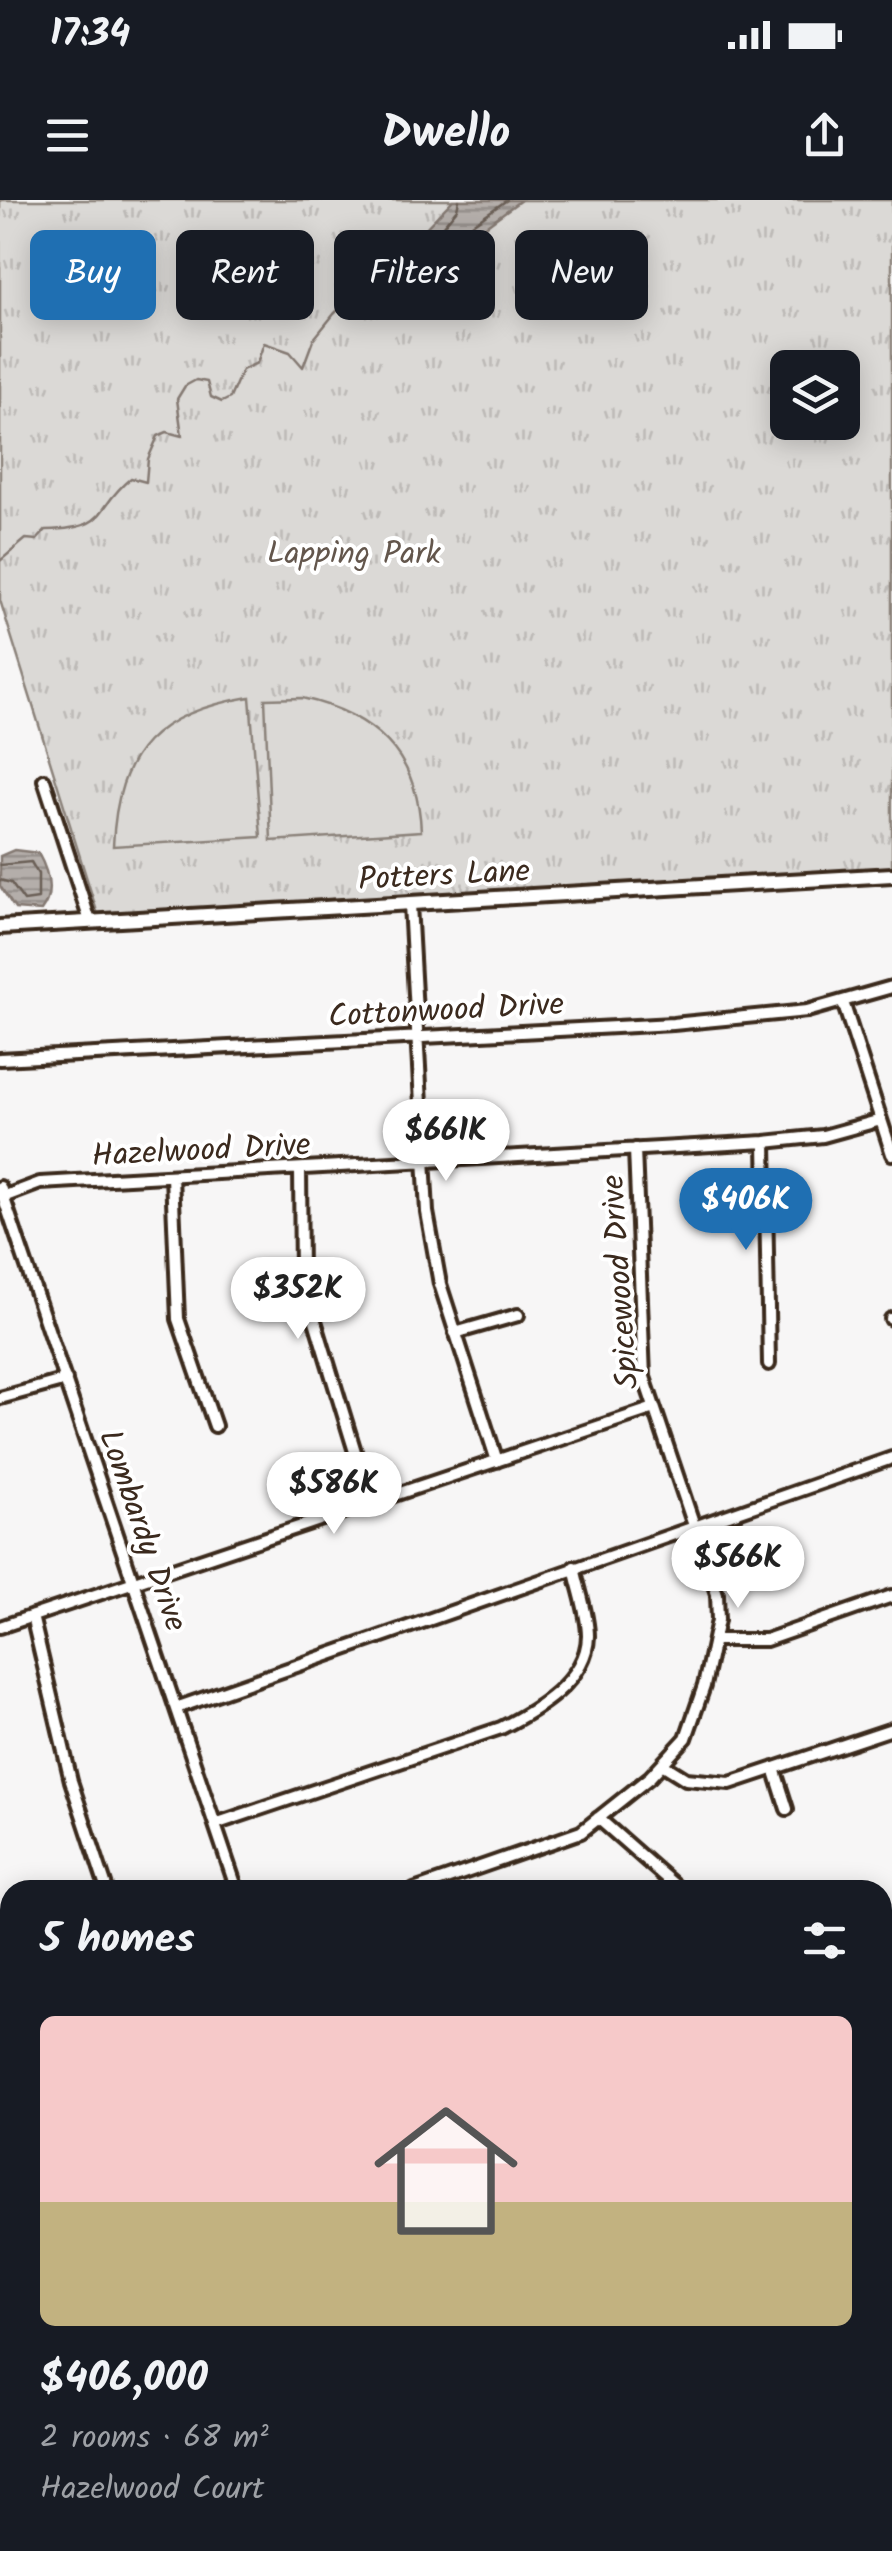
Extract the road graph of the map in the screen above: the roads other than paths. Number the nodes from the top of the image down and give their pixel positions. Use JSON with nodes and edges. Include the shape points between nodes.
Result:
{"nodes":[{"id":1,"x":44,"y":780,"type":"dead end"},
{"id":2,"x":892,"y":876,"type":"edge"},
{"id":3,"x":410,"y":904,"type":"junction"},
{"id":4,"x":90,"y":921,"type":"junction"},
{"id":5,"x":0,"y":926,"type":"edge"},
{"id":6,"x":892,"y":987,"type":"edge"},
{"id":7,"x":843,"y":1002,"type":"junction"},
{"id":8,"x":417,"y":1034,"type":"junction"},
{"id":9,"x":0,"y":1059,"type":"edge"},
{"id":10,"x":881,"y":1120,"type":"junction"},
{"id":11,"x":765,"y":1142,"type":"junction"},
{"id":12,"x":635,"y":1149,"type":"junction"},
{"id":13,"x":892,"y":1154,"type":"edge"},
{"id":14,"x":424,"y":1162,"type":"junction"},
{"id":15,"x":300,"y":1168,"type":"junction"},
{"id":16,"x":172,"y":1176,"type":"junction"},
{"id":17,"x":2,"y":1192,"type":"edge"},
{"id":18,"x":518,"y":1315,"type":"dead end"},
{"id":19,"x":455,"y":1333,"type":"junction"},
{"id":20,"x":769,"y":1364,"type":"dead end"},
{"id":21,"x":66,"y":1380,"type":"junction"},
{"id":22,"x":0,"y":1398,"type":"edge"},
{"id":23,"x":654,"y":1408,"type":"junction"},
{"id":24,"x":214,"y":1426,"type":"dead end"},
{"id":25,"x":892,"y":1458,"type":"edge"},
{"id":26,"x":497,"y":1462,"type":"junction"},
{"id":27,"x":371,"y":1504,"type":"junction"},
{"id":28,"x":693,"y":1526,"type":"junction"},
{"id":29,"x":574,"y":1567,"type":"junction"},
{"id":30,"x":136,"y":1582,"type":"junction"},
{"id":31,"x":892,"y":1596,"type":"edge"},
{"id":32,"x":32,"y":1616,"type":"junction"},
{"id":33,"x":0,"y":1627,"type":"edge"},
{"id":34,"x":714,"y":1640,"type":"junction"},
{"id":35,"x":176,"y":1708,"type":"junction"},
{"id":36,"x":892,"y":1729,"type":"edge"},
{"id":37,"x":662,"y":1764,"type":"junction"},
{"id":38,"x":774,"y":1768,"type":"junction"},
{"id":39,"x":787,"y":1809,"type":"dead end"},
{"id":40,"x":598,"y":1818,"type":"junction"},
{"id":41,"x":215,"y":1824,"type":"junction"},
{"id":42,"x":105,"y":1880,"type":"edge"},
{"id":43,"x":235,"y":1880,"type":"edge"},
{"id":44,"x":443,"y":1880,"type":"edge"},
{"id":45,"x":669,"y":1880,"type":"edge"}],
"edges":[{"from":1,"to":4,"type":"street"},
{"from":2,"to":3,"type":"main road","name":"Potters Lane"},
{"from":3,"to":4,"type":"main road","name":"Potters Lane"},
{"from":3,"to":8,"type":"street"},
{"from":4,"to":5,"type":"main road","name":"Potters Lane"},
{"from":6,"to":7,"type":"street","name":"Cottonwood Drive"},
{"from":7,"to":8,"type":"street","name":"Cottonwood Drive","via":[[673,1024]]},
{"from":7,"to":10,"type":"street"},
{"from":8,"to":9,"type":"street","name":"Cottonwood Drive"},
{"from":8,"to":14,"type":"street"},
{"from":10,"to":11,"type":"street","name":"Hazelwood Drive"},
{"from":10,"to":13,"type":"street"},
{"from":11,"to":12,"type":"street","name":"Hazelwood Drive"},
{"from":11,"to":20,"type":"street"},
{"from":12,"to":14,"type":"street","name":"Hazelwood Drive"},
{"from":12,"to":23,"type":"street","name":"Spicewood Drive","via":[[644,1378]]},
{"from":14,"to":15,"type":"street","name":"Hazelwood Drive"},
{"from":14,"to":19,"type":"street","via":[[427,1212]]},
{"from":15,"to":16,"type":"street","name":"Hazelwood Drive"},
{"from":15,"to":27,"type":"street","via":[[301,1275]]},
{"from":16,"to":17,"type":"street","name":"Hazelwood Drive","via":[[40,1183]]},
{"from":16,"to":24,"type":"street","via":[[178,1319]]},
{"from":17,"to":21,"type":"street","name":"Lombardy Drive"},
{"from":18,"to":19,"type":"street"},
{"from":19,"to":26,"type":"street"},
{"from":21,"to":22,"type":"street"},
{"from":21,"to":30,"type":"street","name":"Lombardy Drive"},
{"from":23,"to":26,"type":"street"},
{"from":23,"to":28,"type":"street","name":"Spicewood Drive"},
{"from":25,"to":28,"type":"street"},
{"from":26,"to":27,"type":"street"},
{"from":27,"to":30,"type":"street"},
{"from":28,"to":29,"type":"street"},
{"from":28,"to":34,"type":"street","name":"Spicewood Drive","via":[[717,1594]]},
{"from":29,"to":35,"type":"street"},
{"from":29,"to":41,"type":"street","via":[[588,1636],[584,1658],[534,1711],[501,1728]]},
{"from":30,"to":32,"type":"street"},
{"from":30,"to":35,"type":"street","name":"Lombardy Drive"},
{"from":31,"to":34,"type":"street","via":[[766,1640]]},
{"from":32,"to":33,"type":"street"},
{"from":32,"to":42,"type":"street","via":[[71,1781]]},
{"from":34,"to":37,"type":"street","name":"Spicewood Drive","via":[[686,1738]]},
{"from":35,"to":41,"type":"street","name":"Lombardy Drive"},
{"from":36,"to":38,"type":"street"},
{"from":37,"to":38,"type":"street","via":[[686,1779],[730,1783]]},
{"from":37,"to":40,"type":"street","name":"Spicewood Drive"},
{"from":38,"to":39,"type":"street"},
{"from":40,"to":44,"type":"street","name":"Spicewood Drive","via":[[581,1832]]},
{"from":40,"to":45,"type":"street"},
{"from":41,"to":43,"type":"street","name":"Lombardy Drive"}]}
